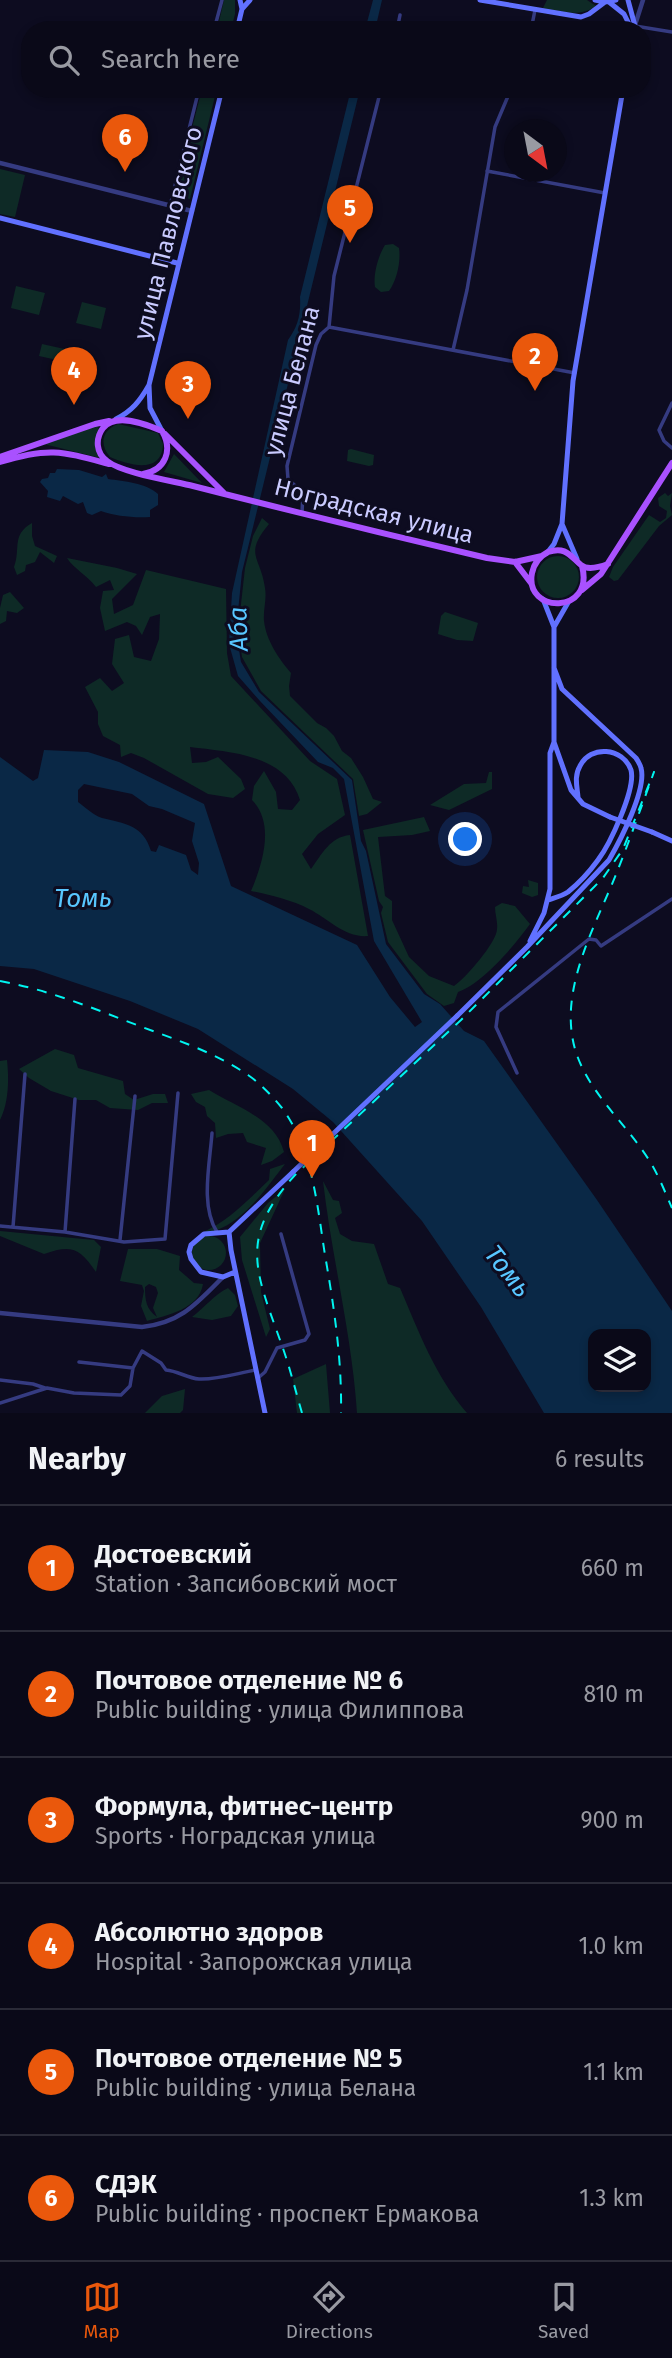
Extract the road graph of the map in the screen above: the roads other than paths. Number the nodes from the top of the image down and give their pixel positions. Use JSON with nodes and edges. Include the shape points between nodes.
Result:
{"nodes":[{"id":1,"x":222,"y":0,"type":"edge"},
{"id":2,"x":240,"y":0,"type":"edge"},
{"id":3,"x":250,"y":0,"type":"edge"},
{"id":4,"x":480,"y":0,"type":"edge"},
{"id":5,"x":595,"y":0,"type":"edge"},
{"id":6,"x":628,"y":0,"type":"edge"},
{"id":7,"x":643,"y":0,"type":"edge"},
{"id":8,"x":610,"y":2,"type":"edge"},
{"id":9,"x":242,"y":9,"type":"junction"},
{"id":10,"x":535,"y":10,"type":"junction"},
{"id":11,"x":400,"y":15,"type":"dead end"},
{"id":12,"x":216,"y":21,"type":"edge"},
{"id":13,"x":239,"y":21,"type":"edge"},
{"id":14,"x":399,"y":21,"type":"edge"},
{"id":15,"x":533,"y":21,"type":"edge"},
{"id":16,"x":629,"y":21,"type":"edge"},
{"id":17,"x":632,"y":21,"type":"edge"},
{"id":18,"x":636,"y":21,"type":"edge"},
{"id":19,"x":651,"y":30,"type":"edge"},
{"id":20,"x":672,"y":32,"type":"edge"},
{"id":21,"x":197,"y":98,"type":"edge"},
{"id":22,"x":220,"y":98,"type":"edge"},
{"id":23,"x":379,"y":98,"type":"edge"},
{"id":24,"x":507,"y":98,"type":"edge"},
{"id":25,"x":621,"y":98,"type":"edge"},
{"id":26,"x":0,"y":163,"type":"edge"},
{"id":27,"x":487,"y":171,"type":"junction"},
{"id":28,"x":605,"y":193,"type":"junction"},
{"id":29,"x":170,"y":207,"type":"junction"},
{"id":30,"x":192,"y":211,"type":"junction"},
{"id":31,"x":0,"y":218,"type":"edge"},
{"id":32,"x":177,"y":262,"type":"junction"},
{"id":33,"x":329,"y":327,"type":"junction"},
{"id":34,"x":453,"y":350,"type":"junction"},
{"id":35,"x":575,"y":373,"type":"junction"},
{"id":36,"x":149,"y":385,"type":"junction"},
{"id":37,"x":672,"y":403,"type":"edge"},
{"id":38,"x":113,"y":420,"type":"junction"},
{"id":39,"x":162,"y":431,"type":"junction"},
{"id":40,"x":672,"y":448,"type":"edge"},
{"id":41,"x":0,"y":459,"type":"edge"},
{"id":42,"x":672,"y":463,"type":"edge"},
{"id":43,"x":114,"y":466,"type":"junction"},
{"id":44,"x":143,"y":474,"type":"junction"},
{"id":45,"x":225,"y":495,"type":"junction"},
{"id":46,"x":302,"y":513,"type":"junction"},
{"id":47,"x":562,"y":524,"type":"junction"},
{"id":48,"x":544,"y":554,"type":"junction"},
{"id":49,"x":577,"y":559,"type":"junction"},
{"id":50,"x":514,"y":562,"type":"junction"},
{"id":51,"x":608,"y":564,"type":"junction"},
{"id":52,"x":582,"y":566,"type":"junction"},
{"id":53,"x":533,"y":586,"type":"junction"},
{"id":54,"x":581,"y":591,"type":"junction"},
{"id":55,"x":542,"y":599,"type":"junction"},
{"id":56,"x":569,"y":601,"type":"junction"},
{"id":57,"x":554,"y":627,"type":"junction"},
{"id":58,"x":555,"y":668,"type":"junction"},
{"id":59,"x":554,"y":742,"type":"junction"},
{"id":60,"x":578,"y":797,"type":"junction"},
{"id":61,"x":672,"y":841,"type":"edge"},
{"id":62,"x":672,"y":899,"type":"edge"},
{"id":63,"x":548,"y":900,"type":"junction"},
{"id":64,"x":544,"y":913,"type":"junction"},
{"id":65,"x":555,"y":916,"type":"junction"},
{"id":66,"x":527,"y":947,"type":"junction"},
{"id":67,"x":517,"y":1073,"type":"dead end"},
{"id":68,"x":25,"y":1074,"type":"dead end"},
{"id":69,"x":178,"y":1093,"type":"dead end"},
{"id":70,"x":135,"y":1096,"type":"dead end"},
{"id":71,"x":75,"y":1099,"type":"dead end"},
{"id":72,"x":212,"y":1133,"type":"dead end"},
{"id":73,"x":0,"y":1226,"type":"edge"},
{"id":74,"x":13,"y":1227,"type":"junction"},
{"id":75,"x":65,"y":1231,"type":"junction"},
{"id":76,"x":217,"y":1232,"type":"junction"},
{"id":77,"x":229,"y":1232,"type":"junction"},
{"id":78,"x":281,"y":1234,"type":"dead end"},
{"id":79,"x":121,"y":1240,"type":"junction"},
{"id":80,"x":235,"y":1272,"type":"junction"},
{"id":81,"x":223,"y":1277,"type":"junction"},
{"id":82,"x":0,"y":1313,"type":"edge"},
{"id":83,"x":79,"y":1362,"type":"dead end"},
{"id":84,"x":133,"y":1368,"type":"junction"},
{"id":85,"x":256,"y":1370,"type":"junction"},
{"id":86,"x":258,"y":1378,"type":"junction"},
{"id":87,"x":0,"y":1380,"type":"edge"},
{"id":88,"x":47,"y":1388,"type":"junction"},
{"id":89,"x":0,"y":1404,"type":"edge"},
{"id":90,"x":265,"y":1413,"type":"edge"}],
"edges":[{"from":1,"to":12,"type":"street"},
{"from":2,"to":9,"type":"main road"},
{"from":3,"to":9,"type":"main road"},
{"from":4,"to":10,"type":"main road"},
{"from":5,"to":8,"type":"main road"},
{"from":6,"to":17,"type":"main road"},
{"from":7,"to":18,"type":"street"},
{"from":8,"to":10,"type":"main road","via":[[581,17]]},
{"from":8,"to":16,"type":"main road"},
{"from":9,"to":13,"type":"main road"},
{"from":10,"to":15,"type":"street"},
{"from":11,"to":14,"type":"street"},
{"from":19,"to":20,"type":"street"},
{"from":21,"to":29,"type":"street"},
{"from":22,"to":30,"type":"main road","name":"улица Павловского"},
{"from":23,"to":33,"type":"street","name":"улица Белана","via":[[334,276]]},
{"from":24,"to":27,"type":"street","via":[[495,127]]},
{"from":25,"to":28,"type":"main road"},
{"from":26,"to":29,"type":"street"},
{"from":27,"to":28,"type":"street"},
{"from":27,"to":34,"type":"street"},
{"from":28,"to":35,"type":"main road"},
{"from":29,"to":30,"type":"street"},
{"from":30,"to":32,"type":"main road","name":"улица Павловского"},
{"from":31,"to":32,"type":"main road"},
{"from":32,"to":36,"type":"main road","name":"улица Павловского"},
{"from":33,"to":34,"type":"street"},
{"from":33,"to":46,"type":"street","name":"улица Белана","via":[[316,345],[286,472],[303,493]]},
{"from":34,"to":35,"type":"street"},
{"from":35,"to":47,"type":"main road"},
{"from":36,"to":38,"type":"main road","name":"улица Павловского","via":[[129,413]]},
{"from":36,"to":39,"type":"main road","name":"улица Павловского","via":[[150,408]]},
{"from":37,"to":40,"type":"street","via":[[659,430]]},
{"from":38,"to":39,"type":"main road"},
{"from":38,"to":41,"type":"main road"},
{"from":38,"to":43,"type":"main road","via":[[101,431],[98,448]]},
{"from":39,"to":44,"type":"main road","via":[[168,446],[164,463]]},
{"from":39,"to":45,"type":"main road"},
{"from":41,"to":43,"type":"main road","via":[[51,451]]},
{"from":42,"to":51,"type":"main road"},
{"from":43,"to":44,"type":"main road"},
{"from":44,"to":45,"type":"main road","name":"Ноградская улица"},
{"from":45,"to":46,"type":"main road","name":"Ноградская улица"},
{"from":46,"to":50,"type":"main road","name":"Ноградская улица"},
{"from":47,"to":48,"type":"main road"},
{"from":47,"to":49,"type":"main road"},
{"from":48,"to":49,"type":"main road","via":[[563,551]]},
{"from":48,"to":50,"type":"main road"},
{"from":48,"to":53,"type":"main road","via":[[532,569]]},
{"from":49,"to":52,"type":"main road"},
{"from":50,"to":53,"type":"main road"},
{"from":51,"to":52,"type":"main road"},
{"from":51,"to":54,"type":"main road"},
{"from":52,"to":54,"type":"main road"},
{"from":53,"to":55,"type":"main road"},
{"from":54,"to":56,"type":"main road"},
{"from":55,"to":56,"type":"main road","via":[[556,604]]},
{"from":55,"to":57,"type":"main road"},
{"from":56,"to":57,"type":"main road"},
{"from":57,"to":58,"type":"main road"},
{"from":58,"to":59,"type":"main road"},
{"from":58,"to":65,"type":"main road","via":[[562,689],[636,758],[642,778],[609,860]]},
{"from":59,"to":60,"type":"main road","via":[[571,790]]},
{"from":59,"to":63,"type":"main road","via":[[550,753]]},
{"from":60,"to":61,"type":"main road","bridge":true,"via":[[610,817]]},
{"from":60,"to":63,"type":"main road","via":[[576,775],[589,755],[613,752],[631,770],[630,788],[598,860],[568,892]]},
{"from":62,"to":67,"type":"street","via":[[601,946],[589,939],[498,1012],[496,1027]]},
{"from":63,"to":64,"type":"main road"},
{"from":64,"to":65,"type":"main road"},
{"from":64,"to":66,"type":"main road"},
{"from":65,"to":66,"type":"main road"},
{"from":66,"to":77,"type":"main road","bridge":true},
{"from":68,"to":74,"type":"street"},
{"from":69,"to":79,"type":"street","via":[[165,1239]]},
{"from":70,"to":79,"type":"street"},
{"from":71,"to":75,"type":"street"},
{"from":72,"to":76,"type":"street","via":[[208,1200]]},
{"from":73,"to":74,"type":"street"},
{"from":74,"to":75,"type":"street"},
{"from":75,"to":79,"type":"street"},
{"from":76,"to":77,"type":"main road"},
{"from":76,"to":81,"type":"main road","via":[[198,1238],[189,1252],[201,1272]]},
{"from":77,"to":80,"type":"main road"},
{"from":78,"to":86,"type":"street","via":[[309,1334],[305,1340],[277,1348]]},
{"from":80,"to":81,"type":"main road"},
{"from":80,"to":85,"type":"main road"},
{"from":81,"to":82,"type":"street","via":[[192,1308],[156,1325]]},
{"from":83,"to":84,"type":"street"},
{"from":84,"to":85,"type":"street","via":[[142,1351],[166,1370],[201,1379]]},
{"from":84,"to":88,"type":"street","via":[[130,1386],[121,1395]]},
{"from":85,"to":86,"type":"main road"},
{"from":86,"to":90,"type":"main road"},
{"from":87,"to":88,"type":"street"},
{"from":88,"to":89,"type":"street"}]}
